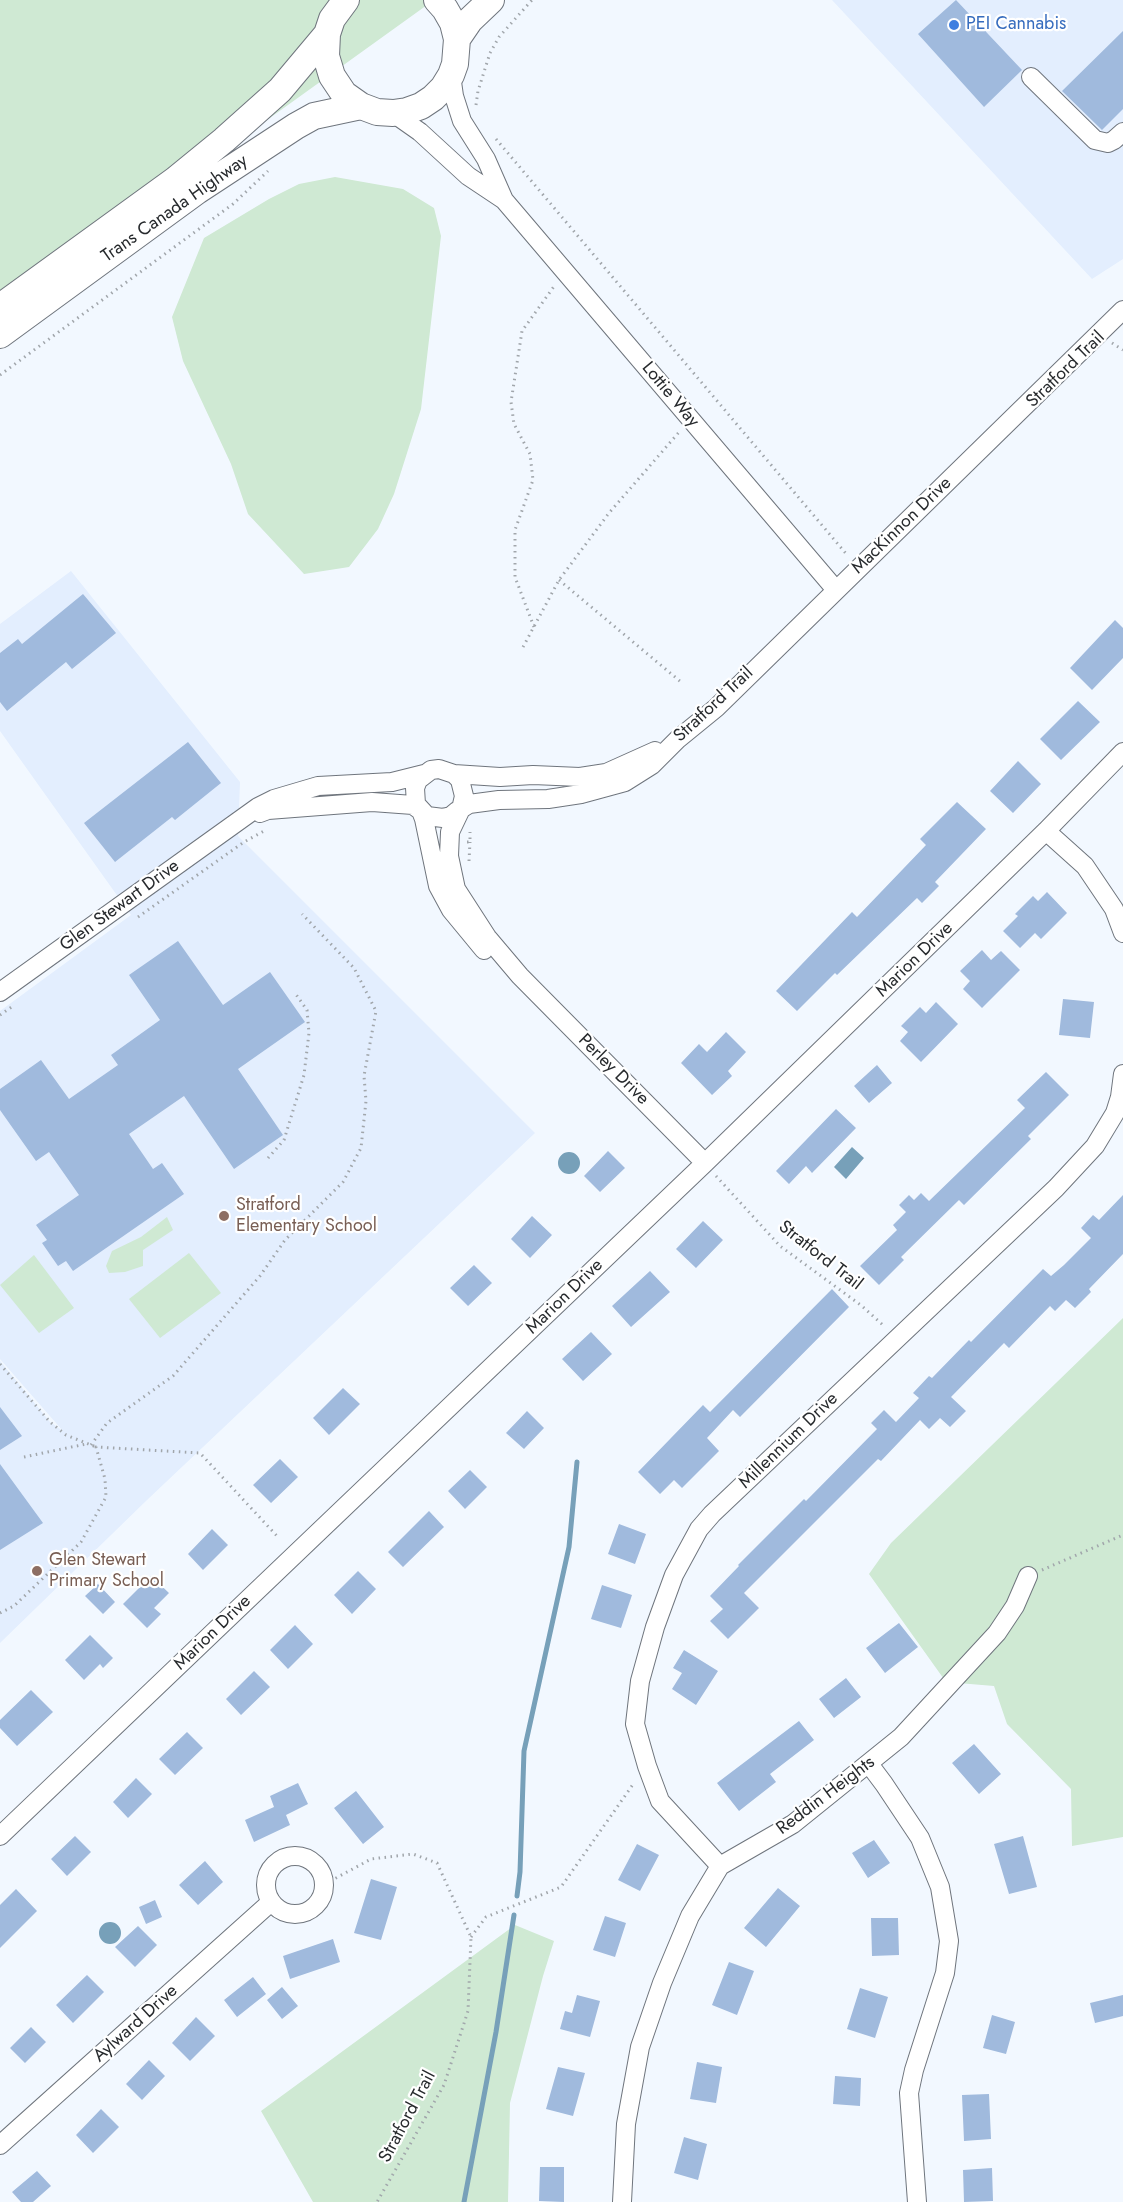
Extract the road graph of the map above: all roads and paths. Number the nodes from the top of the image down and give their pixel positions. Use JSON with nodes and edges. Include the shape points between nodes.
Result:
{"nodes":[{"id":1,"x":346,"y":0,"type":"edge"},
{"id":2,"x":437,"y":0,"type":"edge"},
{"id":3,"x":491,"y":0,"type":"edge"},
{"id":4,"x":532,"y":0,"type":"edge"},
{"id":5,"x":327,"y":34,"type":"junction"},
{"id":6,"x":457,"y":39,"type":"junction"},
{"id":7,"x":451,"y":75,"type":"junction"},
{"id":8,"x":1031,"y":77,"type":"dead end"},
{"id":9,"x":361,"y":106,"type":"junction"},
{"id":10,"x":393,"y":113,"type":"junction"},
{"id":11,"x":462,"y":121,"type":"junction"},
{"id":12,"x":490,"y":132,"type":"dead end"},
{"id":13,"x":1123,"y":132,"type":"edge"},
{"id":14,"x":270,"y":170,"type":"dead end"},
{"id":15,"x":504,"y":200,"type":"junction"},
{"id":16,"x":565,"y":284,"type":"dead end"},
{"id":17,"x":0,"y":307,"type":"edge"},
{"id":18,"x":1123,"y":310,"type":"edge"},
{"id":19,"x":0,"y":335,"type":"edge"},
{"id":20,"x":1118,"y":339,"type":"dead end"},
{"id":21,"x":1113,"y":344,"type":"dead end"},
{"id":22,"x":0,"y":375,"type":"edge"},
{"id":23,"x":689,"y":417,"type":"junction"},
{"id":24,"x":859,"y":568,"type":"junction"},
{"id":25,"x":559,"y":580,"type":"junction"},
{"id":26,"x":836,"y":590,"type":"junction"},
{"id":27,"x":534,"y":627,"type":"junction"},
{"id":28,"x":523,"y":647,"type":"dead end"},
{"id":29,"x":681,"y":682,"type":"dead end"},
{"id":30,"x":678,"y":739,"type":"junction"},
{"id":31,"x":1123,"y":752,"type":"edge"},
{"id":32,"x":423,"y":774,"type":"junction"},
{"id":33,"x":454,"y":774,"type":"junction"},
{"id":34,"x":461,"y":809,"type":"junction"},
{"id":35,"x":421,"y":811,"type":"junction"},
{"id":36,"x":241,"y":820,"type":"junction"},
{"id":37,"x":270,"y":828,"type":"dead end"},
{"id":38,"x":470,"y":831,"type":"dead end"},
{"id":39,"x":1046,"y":831,"type":"junction"},
{"id":40,"x":450,"y":840,"type":"junction"},
{"id":41,"x":302,"y":914,"type":"dead end"},
{"id":42,"x":135,"y":918,"type":"dead end"},
{"id":43,"x":1123,"y":933,"type":"edge"},
{"id":44,"x":520,"y":976,"type":"junction"},
{"id":45,"x":0,"y":992,"type":"edge"},
{"id":46,"x":295,"y":993,"type":"dead end"},
{"id":47,"x":19,"y":1002,"type":"dead end"},
{"id":48,"x":0,"y":1016,"type":"edge"},
{"id":49,"x":1123,"y":1074,"type":"edge"},
{"id":50,"x":268,"y":1158,"type":"dead end"},
{"id":51,"x":705,"y":1163,"type":"junction"},
{"id":52,"x":897,"y":1338,"type":"junction"},
{"id":53,"x":0,"y":1364,"type":"edge"},
{"id":54,"x":89,"y":1444,"type":"junction"},
{"id":55,"x":96,"y":1447,"type":"junction"},
{"id":56,"x":24,"y":1456,"type":"dead end"},
{"id":57,"x":1123,"y":1535,"type":"edge"},
{"id":58,"x":277,"y":1536,"type":"dead end"},
{"id":59,"x":1028,"y":1576,"type":"joint"},
{"id":60,"x":0,"y":1613,"type":"edge"},
{"id":61,"x":869,"y":1764,"type":"junction"},
{"id":62,"x":647,"y":1766,"type":"junction"},
{"id":63,"x":0,"y":1836,"type":"edge"},
{"id":64,"x":720,"y":1866,"type":"junction"},
{"id":65,"x":325,"y":1884,"type":"junction"},
{"id":66,"x":272,"y":1902,"type":"junction"},
{"id":67,"x":471,"y":1937,"type":"junction"},
{"id":68,"x":0,"y":2145,"type":"edge"},
{"id":69,"x":377,"y":2202,"type":"edge"},
{"id":70,"x":622,"y":2202,"type":"edge"},
{"id":71,"x":917,"y":2202,"type":"edge"}],
"edges":[{"from":1,"to":5,"type":"highway","name":"Trans Canada Highway"},
{"from":2,"to":6,"type":"highway","via":[[453,23]]},
{"from":3,"to":6,"type":"highway"},
{"from":4,"to":11,"type":"path","via":[[499,37],[483,71],[474,113]]},
{"from":5,"to":9,"type":"highway","via":[[326,56],[332,76],[344,94]]},
{"from":5,"to":17,"type":"highway","name":"Trans Canada Highway","via":[[280,90],[224,140]]},
{"from":6,"to":7,"type":"highway"},
{"from":7,"to":10,"type":"highway","via":[[443,88],[421,106]]},
{"from":7,"to":11,"type":"street","name":"Lottie Way"},
{"from":8,"to":13,"type":"street","via":[[1095,140],[1108,143]]},
{"from":9,"to":10,"type":"highway"},
{"from":9,"to":19,"type":"highway","name":"Trans Canada Highway","via":[[314,117],[296,126],[197,191]]},
{"from":10,"to":15,"type":"street","name":"Lottie Way","via":[[468,176]]},
{"from":11,"to":15,"type":"street","name":"Lottie Way","via":[[486,159]]},
{"from":12,"to":24,"type":"path"},
{"from":14,"to":22,"type":"path","via":[[234,204]]},
{"from":15,"to":23,"type":"street","name":"Lottie Way"},
{"from":16,"to":27,"type":"path","via":[[555,285],[522,331],[511,402],[514,424],[530,454],[533,480],[514,530],[515,577]]},
{"from":18,"to":24,"type":"street","name":"MacKinnon Drive"},
{"from":20,"to":21,"type":"path","name":"Stratford Trail"},
{"from":23,"to":25,"type":"path"},
{"from":23,"to":26,"type":"street","name":"Lottie Way"},
{"from":24,"to":26,"type":"street","name":"MacKinnon Drive"},
{"from":25,"to":27,"type":"path"},
{"from":25,"to":29,"type":"path"},
{"from":26,"to":30,"type":"street","name":"MacKinnon Drive","via":[[716,708]]},
{"from":27,"to":28,"type":"path"},
{"from":30,"to":33,"type":"street","name":"MacKinnon Drive","via":[[606,773],[588,776]]},
{"from":30,"to":34,"type":"street","name":"MacKinnon Drive","via":[[652,765],[625,782],[581,794],[499,800],[468,804]]},
{"from":31,"to":39,"type":"street","name":"Marion Drive"},
{"from":32,"to":33,"type":"street","via":[[439,769]]},
{"from":32,"to":35,"type":"street","via":[[415,788],[416,804]]},
{"from":32,"to":36,"type":"street","name":"Glen Stewart Drive","via":[[392,782],[318,786],[274,799]]},
{"from":33,"to":34,"type":"street","via":[[463,788]]},
{"from":34,"to":35,"type":"street","via":[[443,818]]},
{"from":34,"to":40,"type":"street","name":"Perley Drive","via":[[452,825]]},
{"from":35,"to":36,"type":"street","name":"Glen Stewart Drive","via":[[413,806],[372,802],[268,810]]},
{"from":35,"to":44,"type":"street","name":"Perley Drive","via":[[438,886],[451,910],[481,948]]},
{"from":36,"to":45,"type":"street","name":"Glen Stewart Drive"},
{"from":37,"to":42,"type":"path"},
{"from":38,"to":40,"type":"path","via":[[470,842]]},
{"from":39,"to":43,"type":"street","via":[[1085,866],[1114,909]]},
{"from":39,"to":51,"type":"street","name":"Marion Drive"},
{"from":40,"to":44,"type":"street","name":"Perley Drive","via":[[456,889],[487,937]]},
{"from":41,"to":54,"type":"path","via":[[354,968],[376,1011],[364,1076],[366,1101],[361,1148],[343,1182],[285,1240],[260,1276],[173,1376],[107,1423]]},
{"from":44,"to":51,"type":"street","name":"Perley Drive"},
{"from":46,"to":50,"type":"path","via":[[308,1010],[304,1075],[284,1140]]},
{"from":47,"to":48,"type":"path"},
{"from":49,"to":52,"type":"street","name":"Millennium Drive","via":[[1114,1113],[1095,1146],[1056,1188]]},
{"from":51,"to":52,"type":"path","name":"Stratford Trail","via":[[780,1246],[862,1306]]},
{"from":51,"to":63,"type":"street","name":"Marion Drive"},
{"from":52,"to":62,"type":"street","name":"Millennium Drive","via":[[699,1529],[674,1575],[640,1681],[635,1724]]},
{"from":53,"to":54,"type":"path","via":[[50,1422],[66,1435]]},
{"from":54,"to":55,"type":"path"},
{"from":54,"to":56,"type":"path"},
{"from":55,"to":58,"type":"path","via":[[200,1453]]},
{"from":55,"to":60,"type":"path","via":[[106,1497],[81,1542],[14,1606]]},
{"from":57,"to":59,"type":"path"},
{"from":59,"to":61,"type":"street","name":"Reddin Heights","via":[[997,1633],[901,1737]]},
{"from":61,"to":64,"type":"street","name":"Reddin Heights","via":[[793,1824]]},
{"from":61,"to":71,"type":"street","via":[[920,1838],[940,1887],[949,1941],[945,1973],[909,2093]]},
{"from":62,"to":64,"type":"street","name":"Millennium Drive","via":[[660,1801]]},
{"from":62,"to":67,"type":"path","via":[[561,1887],[486,1917]]},
{"from":64,"to":70,"type":"street","name":"Reddin Heights","via":[[690,1916],[640,2047],[626,2124]]},
{"from":65,"to":66,"type":"street","via":[[320,1901],[305,1913],[286,1913]]},
{"from":65,"to":66,"type":"street","via":[[317,1865],[309,1859],[290,1856],[280,1860],[268,1875],[267,1893]]},
{"from":65,"to":67,"type":"path","name":"Stratford Trail","via":[[371,1859],[413,1854],[437,1863]]},
{"from":66,"to":68,"type":"street","name":"Aylward Drive"},
{"from":67,"to":69,"type":"path","name":"Stratford Trail","via":[[468,2011],[444,2085]]}]}
